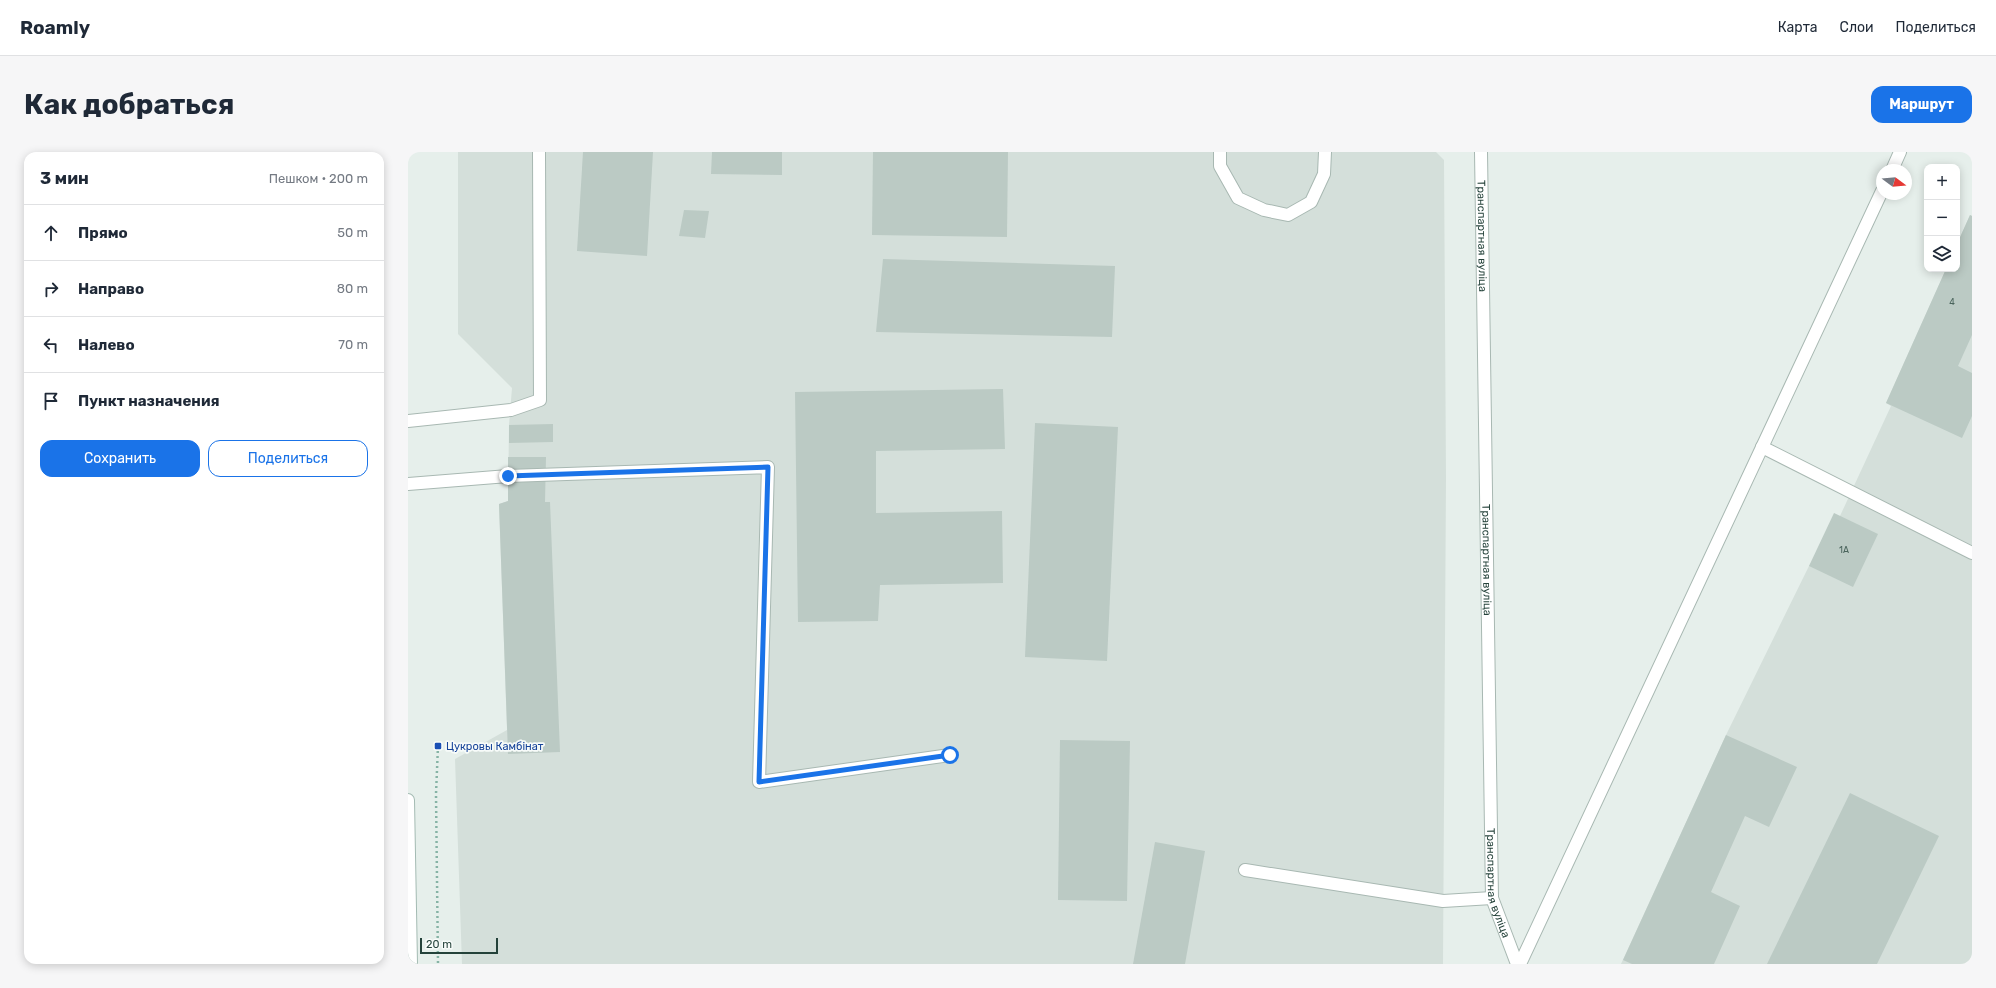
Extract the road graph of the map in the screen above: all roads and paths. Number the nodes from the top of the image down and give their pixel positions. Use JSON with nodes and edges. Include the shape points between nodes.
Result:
{"nodes":[{"id":1,"x":539,"y":152,"type":"edge"},
{"id":2,"x":1220,"y":152,"type":"edge"},
{"id":3,"x":1325,"y":152,"type":"edge"},
{"id":4,"x":1481,"y":152,"type":"edge"},
{"id":5,"x":1900,"y":152,"type":"edge"},
{"id":6,"x":1895,"y":164,"type":"edge"},
{"id":7,"x":1878,"y":200,"type":"edge"},
{"id":8,"x":408,"y":422,"type":"edge"},
{"id":9,"x":1762,"y":447,"type":"junction"},
{"id":10,"x":408,"y":484,"type":"edge"},
{"id":11,"x":1972,"y":553,"type":"edge"},
{"id":12,"x":438,"y":746,"type":"dead end"},
{"id":13,"x":950,"y":755,"type":"dead end"},
{"id":14,"x":408,"y":800,"type":"edge"},
{"id":15,"x":1245,"y":870,"type":"dead end"},
{"id":16,"x":1492,"y":898,"type":"junction"},
{"id":17,"x":411,"y":964,"type":"edge"},
{"id":18,"x":438,"y":964,"type":"edge"},
{"id":19,"x":1518,"y":964,"type":"edge"}],
"edges":[{"from":1,"to":8,"type":"street","via":[[540,400],[511,410]]},
{"from":2,"to":3,"type":"street","via":[[1220,166],[1238,198],[1264,210],[1288,215],[1311,202],[1324,174]]},
{"from":4,"to":16,"type":"street","name":"Транспартная вуліца"},
{"from":5,"to":6,"type":"street"},
{"from":7,"to":9,"type":"street"},
{"from":9,"to":11,"type":"street"},
{"from":9,"to":19,"type":"street"},
{"from":10,"to":13,"type":"street","via":[[508,476],[768,467],[759,782]]},
{"from":12,"to":18,"type":"path"},
{"from":14,"to":17,"type":"street"},
{"from":15,"to":16,"type":"street","via":[[1444,902]]},
{"from":16,"to":19,"type":"street","name":"Транспартная вуліца"}]}
